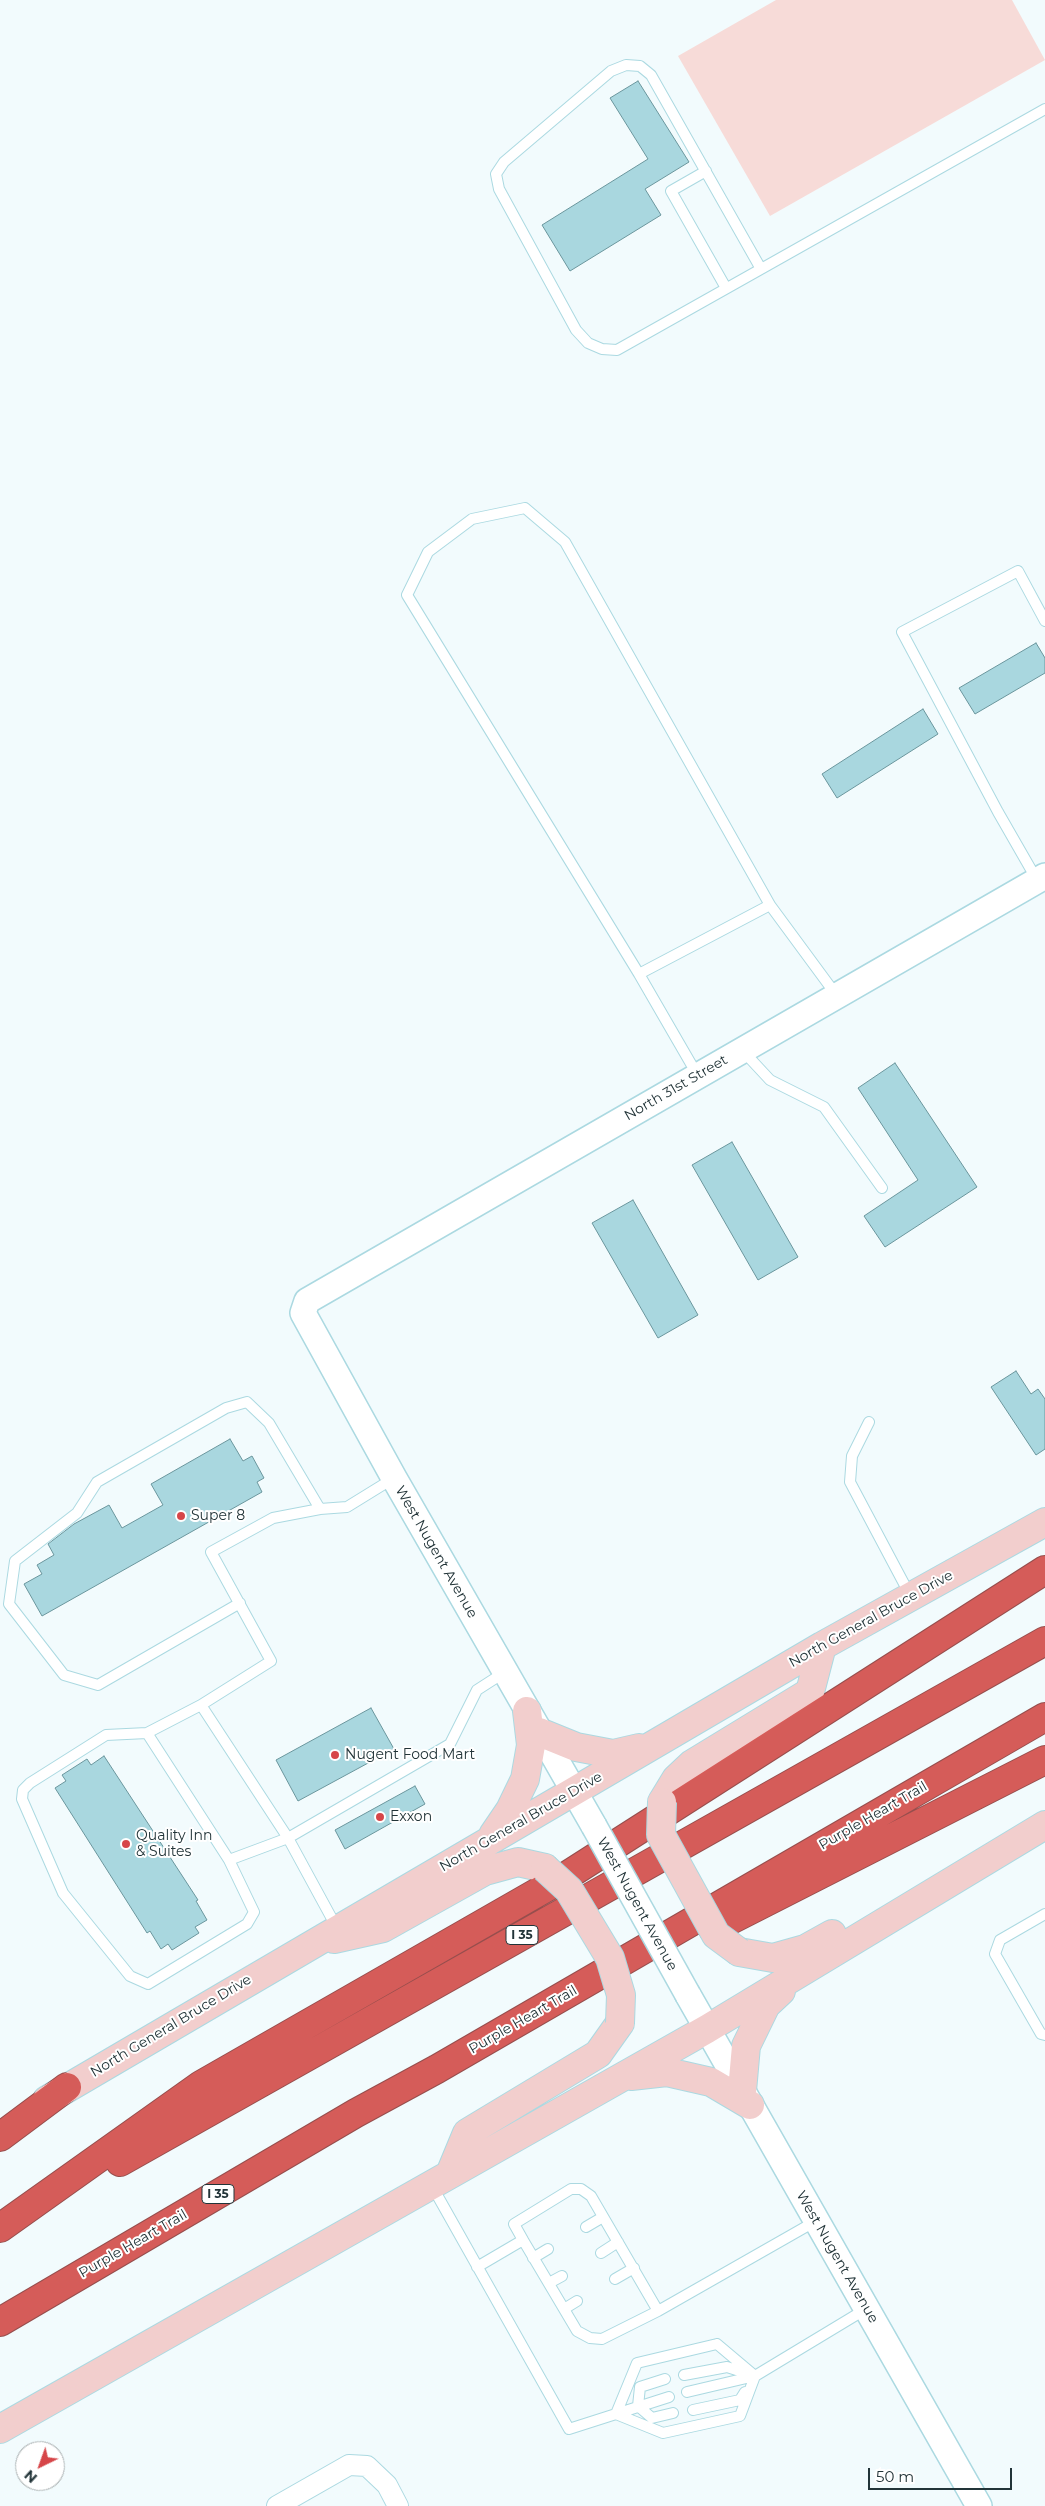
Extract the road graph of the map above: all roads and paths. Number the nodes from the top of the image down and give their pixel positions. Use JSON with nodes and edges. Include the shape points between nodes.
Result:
{"nodes":[{"id":1,"x":1045,"y":108,"type":"edge"},
{"id":2,"x":706,"y":171,"type":"junction"},
{"id":3,"x":761,"y":269,"type":"junction"},
{"id":4,"x":726,"y":288,"type":"junction"},
{"id":5,"x":1045,"y":621,"type":"edge"},
{"id":6,"x":1041,"y":878,"type":"edge"},
{"id":7,"x":770,"y":905,"type":"junction"},
{"id":8,"x":639,"y":974,"type":"junction"},
{"id":9,"x":837,"y":996,"type":"junction"},
{"id":10,"x":742,"y":1050,"type":"junction"},
{"id":11,"x":698,"y":1076,"type":"junction"},
{"id":12,"x":882,"y":1188,"type":"dead end"},
{"id":13,"x":307,"y":1301,"type":"joint"},
{"id":14,"x":869,"y":1422,"type":"dead end"},
{"id":15,"x":394,"y":1478,"type":"junction"},
{"id":16,"x":320,"y":1508,"type":"junction"},
{"id":17,"x":1045,"y":1522,"type":"edge"},
{"id":18,"x":1045,"y":1570,"type":"edge"},
{"id":19,"x":911,"y":1597,"type":"junction"},
{"id":20,"x":240,"y":1604,"type":"junction"},
{"id":21,"x":1045,"y":1641,"type":"edge"},
{"id":22,"x":822,"y":1646,"type":"junction"},
{"id":23,"x":505,"y":1672,"type":"junction"},
{"id":24,"x":201,"y":1705,"type":"junction"},
{"id":25,"x":1045,"y":1716,"type":"edge"},
{"id":26,"x":533,"y":1721,"type":"junction"},
{"id":27,"x":147,"y":1733,"type":"junction"},
{"id":28,"x":653,"y":1745,"type":"junction"},
{"id":29,"x":1045,"y":1760,"type":"edge"},
{"id":30,"x":573,"y":1791,"type":"junction"},
{"id":31,"x":1045,"y":1825,"type":"edge"},
{"id":32,"x":288,"y":1838,"type":"junction"},
{"id":33,"x":488,"y":1841,"type":"junction"},
{"id":34,"x":229,"y":1860,"type":"junction"},
{"id":35,"x":909,"y":1907,"type":"junction"},
{"id":36,"x":1045,"y":1914,"type":"edge"},
{"id":37,"x":337,"y":1928,"type":"junction"},
{"id":38,"x":310,"y":1944,"type":"junction"},
{"id":39,"x":798,"y":1974,"type":"junction"},
{"id":40,"x":707,"y":2029,"type":"junction"},
{"id":41,"x":1045,"y":2035,"type":"edge"},
{"id":42,"x":437,"y":2069,"type":"junction"},
{"id":43,"x":622,"y":2077,"type":"junction"},
{"id":44,"x":67,"y":2087,"type":"junction"},
{"id":45,"x":746,"y":2098,"type":"junction"},
{"id":46,"x":0,"y":2127,"type":"edge"},
{"id":47,"x":0,"y":2137,"type":"edge"},
{"id":48,"x":441,"y":2180,"type":"junction"},
{"id":49,"x":603,"y":2216,"type":"junction"},
{"id":50,"x":816,"y":2220,"type":"junction"},
{"id":51,"x":586,"y":2227,"type":"dead end"},
{"id":52,"x":0,"y":2229,"type":"edge"},
{"id":53,"x":523,"y":2240,"type":"junction"},
{"id":54,"x":618,"y":2242,"type":"junction"},
{"id":55,"x":548,"y":2249,"type":"dead end"},
{"id":56,"x":601,"y":2253,"type":"dead end"},
{"id":57,"x":534,"y":2258,"type":"junction"},
{"id":58,"x":477,"y":2267,"type":"junction"},
{"id":59,"x":634,"y":2268,"type":"junction"},
{"id":60,"x":562,"y":2276,"type":"dead end"},
{"id":61,"x":615,"y":2279,"type":"dead end"},
{"id":62,"x":549,"y":2284,"type":"junction"},
{"id":63,"x":577,"y":2301,"type":"dead end"},
{"id":64,"x":564,"y":2309,"type":"junction"},
{"id":65,"x":866,"y":2309,"type":"junction"},
{"id":66,"x":658,"y":2310,"type":"junction"},
{"id":67,"x":0,"y":2322,"type":"edge"},
{"id":68,"x":684,"y":2375,"type":"dead end"},
{"id":69,"x":755,"y":2376,"type":"junction"},
{"id":70,"x":665,"y":2379,"type":"dead end"},
{"id":71,"x":687,"y":2392,"type":"dead end"},
{"id":72,"x":669,"y":2396,"type":"dead end"},
{"id":73,"x":638,"y":2406,"type":"junction"},
{"id":74,"x":693,"y":2410,"type":"dead end"},
{"id":75,"x":673,"y":2413,"type":"dead end"},
{"id":76,"x":616,"y":2414,"type":"junction"},
{"id":77,"x":0,"y":2430,"type":"edge"},
{"id":78,"x":277,"y":2506,"type":"edge"},
{"id":79,"x":398,"y":2506,"type":"edge"},
{"id":80,"x":978,"y":2506,"type":"edge"}],
"edges":[{"from":1,"to":3,"type":"lane"},
{"from":2,"to":3,"type":"lane"},
{"from":2,"to":4,"type":"lane","via":[[672,191]]},
{"from":2,"to":4,"type":"lane","via":[[651,75],[640,66],[626,65],[611,71],[504,162],[496,174],[499,189],[576,330],[588,343],[602,350],[617,350]]},
{"from":3,"to":4,"type":"lane"},
{"from":5,"to":6,"type":"lane","via":[[1018,571],[902,632],[976,770]]},
{"from":6,"to":9,"type":"street","name":"North 31st Street"},
{"from":7,"to":8,"type":"lane"},
{"from":7,"to":8,"type":"lane","via":[[565,542],[526,508],[472,519],[428,552],[406,595]]},
{"from":7,"to":9,"type":"lane"},
{"from":8,"to":11,"type":"lane"},
{"from":9,"to":10,"type":"street","name":"North 31st Street"},
{"from":10,"to":11,"type":"street","name":"North 31st Street"},
{"from":10,"to":12,"type":"lane","via":[[770,1080],[824,1107]]},
{"from":11,"to":13,"type":"street","name":"North 31st Street"},
{"from":13,"to":15,"type":"street","name":"West Nugent Avenue","via":[[303,1313]]},
{"from":14,"to":19,"type":"lane","via":[[852,1456],[850,1482]]},
{"from":15,"to":16,"type":"lane","via":[[347,1507]]},
{"from":15,"to":23,"type":"street","name":"West Nugent Avenue"},
{"from":16,"to":20,"type":"lane","via":[[273,1518],[210,1552]]},
{"from":16,"to":20,"type":"lane","via":[[269,1423],[247,1402],[226,1408],[97,1482],[76,1514],[15,1561],[9,1604],[64,1675],[98,1685]]},
{"from":17,"to":19,"type":"main road","name":"North General Bruce Drive"},
{"from":18,"to":52,"type":"highway","via":[[568,1875],[201,2085]]},
{"from":19,"to":22,"type":"main road","name":"North General Bruce Drive"},
{"from":20,"to":24,"type":"lane","via":[[271,1661]]},
{"from":21,"to":52,"type":"highway","number":"I 35"},
{"from":22,"to":28,"type":"main road","name":"North General Bruce Drive"},
{"from":22,"to":35,"type":"main road","bridge":true,"via":[[810,1692],[692,1764],[676,1779],[662,1802],[661,1836],[716,1935],[739,1952],[773,1958],[805,1949],[884,1905]]},
{"from":23,"to":26,"type":"street","name":"West Nugent Avenue"},
{"from":23,"to":32,"type":"lane","via":[[477,1690],[450,1744]]},
{"from":24,"to":27,"type":"lane"},
{"from":24,"to":32,"type":"lane"},
{"from":25,"to":42,"type":"highway","name":"Purple Heart Trail","number":"I 35"},
{"from":26,"to":28,"type":"main road","via":[[576,1747],[613,1754]]},
{"from":26,"to":30,"type":"street","name":"West Nugent Avenue"},
{"from":26,"to":33,"type":"main road","via":[[525,1779],[510,1810]]},
{"from":27,"to":34,"type":"lane"},
{"from":27,"to":34,"type":"lane","via":[[106,1735],[23,1790],[22,1799],[63,1893],[130,1976],[148,1984],[247,1924],[254,1912]]},
{"from":28,"to":30,"type":"main road","name":"North General Bruce Drive"},
{"from":29,"to":42,"type":"highway"},
{"from":30,"to":33,"type":"main road","name":"North General Bruce Drive"},
{"from":30,"to":40,"type":"street","name":"West Nugent Avenue","bridge":true},
{"from":31,"to":35,"type":"main road"},
{"from":32,"to":34,"type":"lane"},
{"from":32,"to":37,"type":"lane"},
{"from":33,"to":37,"type":"main road","name":"North General Bruce Drive"},
{"from":35,"to":39,"type":"main road"},
{"from":36,"to":41,"type":"lane","via":[[1000,1940],[995,1954],[1041,2034]]},
{"from":37,"to":38,"type":"main road","name":"North General Bruce Drive"},
{"from":38,"to":44,"type":"main road","name":"North General Bruce Drive"},
{"from":38,"to":48,"type":"main road","bridge":true,"via":[[383,1928],[484,1871],[518,1862],[545,1868],[569,1890],[610,1958],[621,1994],[620,2023],[598,2054],[467,2133]]},
{"from":39,"to":40,"type":"main road"},
{"from":39,"to":45,"type":"main road","via":[[766,2005],[746,2046]]},
{"from":40,"to":43,"type":"main road"},
{"from":40,"to":45,"type":"street","name":"West Nugent Avenue"},
{"from":42,"to":67,"type":"highway","name":"Purple Heart Trail","number":"I 35","via":[[356,2113]]},
{"from":43,"to":45,"type":"main road","via":[[667,2072],[711,2082]]},
{"from":43,"to":48,"type":"main road"},
{"from":44,"to":46,"type":"main road","name":"North General Bruce Drive"},
{"from":44,"to":47,"type":"highway"},
{"from":45,"to":50,"type":"street","name":"West Nugent Avenue"},
{"from":48,"to":58,"type":"lane"},
{"from":48,"to":77,"type":"main road"},
{"from":49,"to":51,"type":"lane"},
{"from":49,"to":53,"type":"lane","via":[[591,2196],[571,2189],[514,2224]]},
{"from":49,"to":54,"type":"lane"},
{"from":50,"to":65,"type":"street","name":"West Nugent Avenue"},
{"from":50,"to":66,"type":"lane"},
{"from":53,"to":57,"type":"lane"},
{"from":53,"to":58,"type":"lane"},
{"from":54,"to":56,"type":"lane"},
{"from":54,"to":59,"type":"lane"},
{"from":55,"to":57,"type":"lane"},
{"from":57,"to":62,"type":"lane"},
{"from":58,"to":76,"type":"lane","via":[[568,2429]]},
{"from":59,"to":61,"type":"lane"},
{"from":59,"to":66,"type":"lane"},
{"from":60,"to":62,"type":"lane"},
{"from":62,"to":64,"type":"lane"},
{"from":63,"to":64,"type":"lane"},
{"from":64,"to":66,"type":"lane","via":[[577,2331],[590,2338],[602,2339]]},
{"from":65,"to":69,"type":"lane"},
{"from":65,"to":80,"type":"street","name":"West Nugent Avenue"},
{"from":68,"to":69,"type":"lane","via":[[727,2367]]},
{"from":69,"to":71,"type":"lane"},
{"from":69,"to":74,"type":"lane","via":[[740,2400]]},
{"from":69,"to":76,"type":"lane","via":[[740,2416],[663,2433]]},
{"from":69,"to":76,"type":"lane","via":[[717,2344],[637,2363]]},
{"from":70,"to":73,"type":"lane","via":[[640,2387]]},
{"from":72,"to":73,"type":"lane"},
{"from":73,"to":75,"type":"lane","via":[[652,2418]]},
{"from":73,"to":76,"type":"lane"},
{"from":78,"to":79,"type":"street","via":[[348,2465],[367,2466],[387,2485]]}]}
